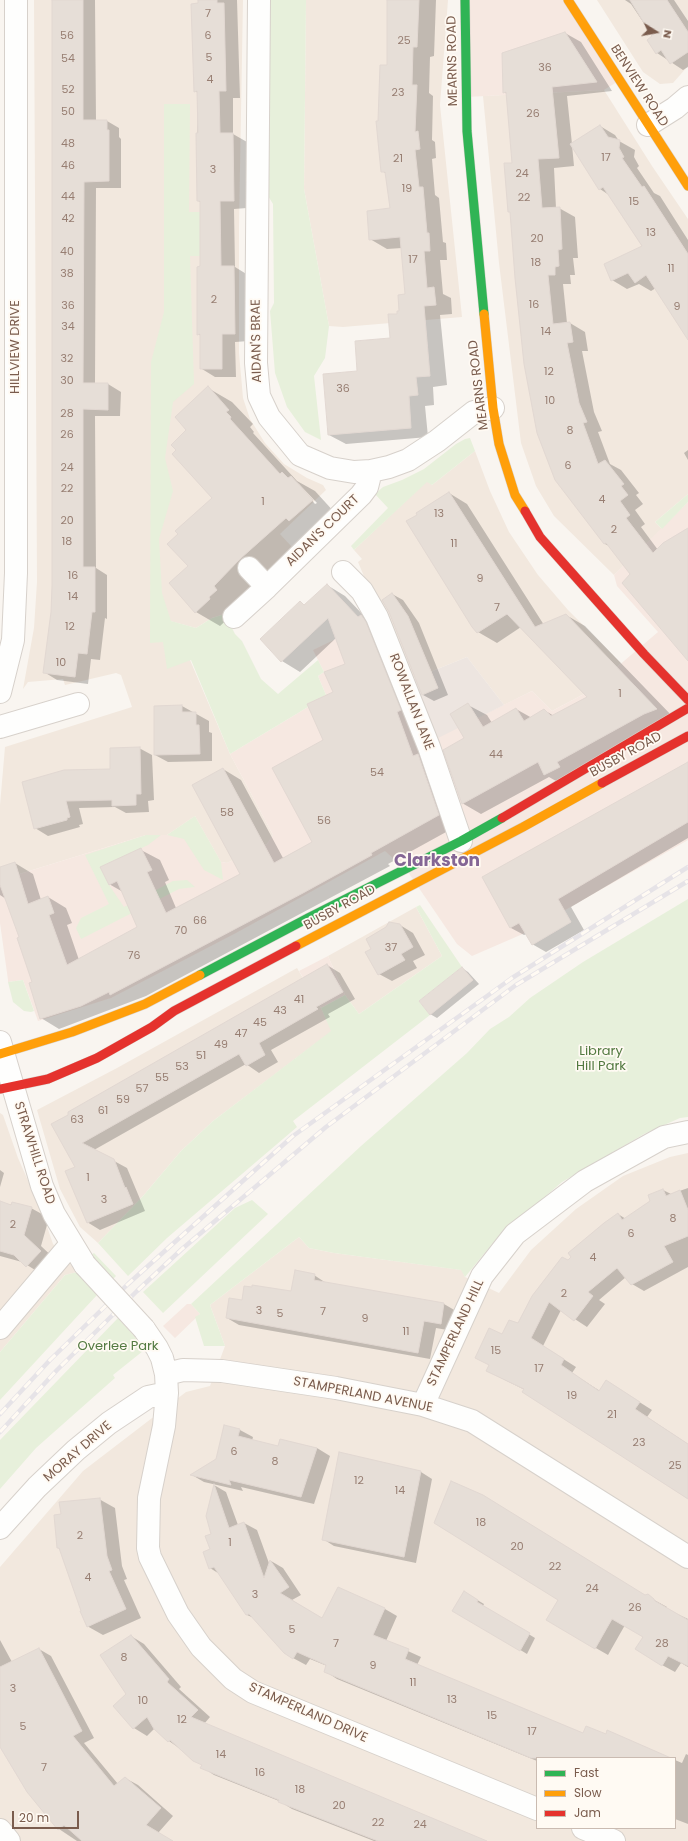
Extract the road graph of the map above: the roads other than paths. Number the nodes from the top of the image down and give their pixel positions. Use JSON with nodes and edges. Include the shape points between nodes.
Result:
{"nodes":[{"id":1,"x":16,"y":0,"type":"edge"},
{"id":2,"x":259,"y":0,"type":"edge"},
{"id":3,"x":465,"y":0,"type":"edge"},
{"id":4,"x":568,"y":0,"type":"edge"},
{"id":5,"x":8,"y":94,"type":"edge"},
{"id":6,"x":688,"y":97,"type":"edge"},
{"id":7,"x":648,"y":125,"type":"junction"},
{"id":8,"x":688,"y":186,"type":"edge"},
{"id":9,"x":493,"y":408,"type":"junction"},
{"id":10,"x":8,"y":446,"type":"edge"},
{"id":11,"x":371,"y":471,"type":"junction"},
{"id":12,"x":249,"y":568,"type":"dead end"},
{"id":13,"x":343,"y":572,"type":"dead end"},
{"id":14,"x":267,"y":587,"type":"junction"},
{"id":15,"x":234,"y":617,"type":"dead end"},
{"id":16,"x":0,"y":692,"type":"edge"},
{"id":17,"x":688,"y":700,"type":"edge"},
{"id":18,"x":78,"y":704,"type":"dead end"},
{"id":19,"x":688,"y":708,"type":"edge"},
{"id":20,"x":0,"y":727,"type":"edge"},
{"id":21,"x":688,"y":736,"type":"edge"},
{"id":22,"x":461,"y":841,"type":"junction"},
{"id":23,"x":1,"y":1050,"type":"edge"},
{"id":24,"x":6,"y":1088,"type":"edge"},
{"id":25,"x":688,"y":1132,"type":"edge"},
{"id":26,"x":70,"y":1244,"type":"junction"},
{"id":27,"x":0,"y":1328,"type":"edge"},
{"id":28,"x":167,"y":1384,"type":"junction"},
{"id":29,"x":423,"y":1405,"type":"junction"},
{"id":30,"x":0,"y":1528,"type":"edge"},
{"id":31,"x":688,"y":1557,"type":"edge"},
{"id":32,"x":536,"y":1809,"type":"edge"},
{"id":33,"x":585,"y":1829,"type":"edge"},
{"id":34,"x":0,"y":1830,"type":"edge"},
{"id":35,"x":9,"y":1841,"type":"edge"},
{"id":36,"x":614,"y":1841,"type":"edge"}],
"edges":[{"from":1,"to":5,"type":"street","name":"HILLVIEW DRIVE"},
{"from":2,"to":11,"type":"street","name":"AIDAN'S BRAE","via":[[256,363],[259,396],[269,417],[300,455],[341,471]]},
{"from":3,"to":9,"type":"main road","name":"MEARNS ROAD","via":[[467,131]]},
{"from":4,"to":7,"type":"main road","name":"BENVIEW ROAD"},
{"from":5,"to":10,"type":"street","name":"HILLVIEW DRIVE"},
{"from":6,"to":7,"type":"street"},
{"from":7,"to":8,"type":"main road","name":"BENVIEW ROAD"},
{"from":9,"to":11,"type":"street","name":"AIDAN'S BRAE","via":[[474,412],[414,457]]},
{"from":9,"to":17,"type":"main road","name":"MEARNS ROAD","via":[[499,444],[514,495],[540,537]]},
{"from":10,"to":16,"type":"street","name":"HILLVIEW DRIVE","via":[[16,573],[13,640]]},
{"from":11,"to":14,"type":"street","name":"AIDAN'S COURT","via":[[367,487],[361,495]]},
{"from":12,"to":14,"type":"street"},
{"from":13,"to":22,"type":"street","name":"ROWALLAN LANE","via":[[362,591],[379,623],[429,747]]},
{"from":14,"to":15,"type":"street","name":"AIDAN'S COURT"},
{"from":18,"to":20,"type":"street"},
{"from":19,"to":22,"type":"main road","name":"BUSBY ROAD"},
{"from":21,"to":24,"type":"main road","name":"BUSBY ROAD","via":[[523,827],[181,1007],[111,1051],[48,1079]]},
{"from":22,"to":23,"type":"main road","name":"BUSBY ROAD","via":[[145,1004],[72,1032]]},
{"from":23,"to":24,"type":"street","name":"STRAWHILL ROAD"},
{"from":24,"to":26,"type":"street","name":"STRAWHILL ROAD","via":[[42,1186]]},
{"from":25,"to":29,"type":"street","name":"STAMPERLAND HILL","via":[[664,1137],[585,1181],[515,1234],[482,1276]]},
{"from":26,"to":27,"type":"street"},
{"from":26,"to":28,"type":"street","name":"STRAWHILL ROAD","bridge":true,"via":[[85,1265],[144,1329],[157,1348]]},
{"from":28,"to":29,"type":"street","name":"STAMPERLAND AVENUE","via":[[183,1370],[222,1371],[336,1388]]},
{"from":28,"to":30,"type":"street","name":"MORAY DRIVE","via":[[109,1423],[76,1450]]},
{"from":28,"to":32,"type":"street","name":"STAMPERLAND DRIVE","via":[[164,1426],[149,1498],[148,1548],[178,1614],[201,1648],[233,1679],[253,1692]]},
{"from":29,"to":31,"type":"street","name":"STAMPERLAND AVENUE","via":[[472,1421]]},
{"from":33,"to":36,"type":"street"},
{"from":34,"to":35,"type":"street"}]}
